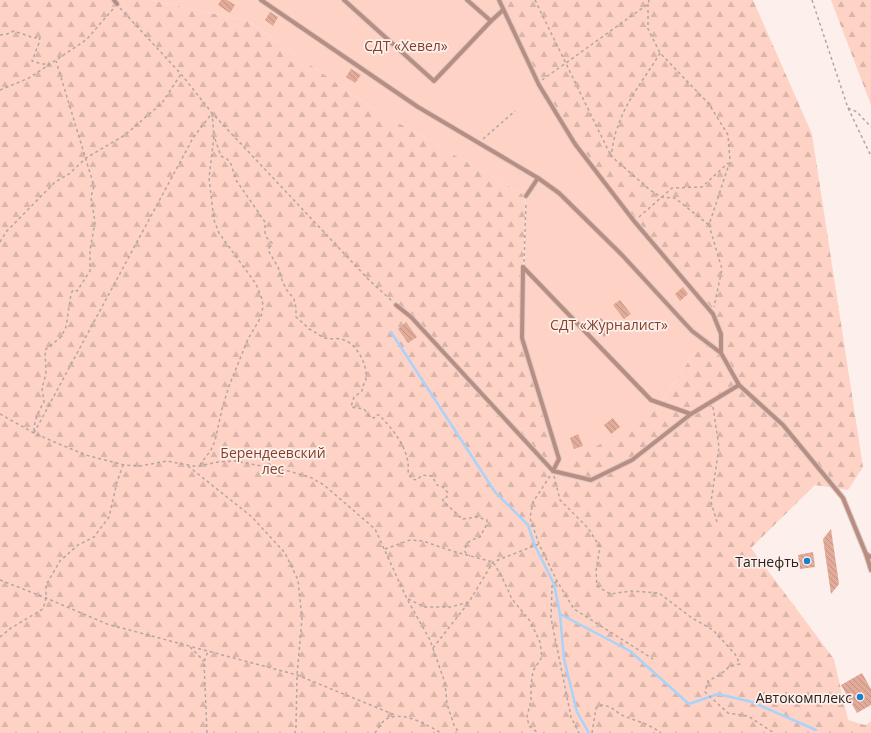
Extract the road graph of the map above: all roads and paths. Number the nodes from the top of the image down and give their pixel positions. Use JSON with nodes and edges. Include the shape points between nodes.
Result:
{"nodes":[{"id":1,"x":261,"y":0,"type":"edge"},
{"id":2,"x":344,"y":0,"type":"edge"},
{"id":3,"x":467,"y":0,"type":"edge"},
{"id":4,"x":499,"y":0,"type":"edge"},
{"id":5,"x":535,"y":0,"type":"edge"},
{"id":6,"x":650,"y":0,"type":"edge"},
{"id":7,"x":812,"y":0,"type":"edge"},
{"id":8,"x":116,"y":2,"type":"edge"},
{"id":9,"x":648,"y":4,"type":"junction"},
{"id":10,"x":503,"y":10,"type":"junction"},
{"id":11,"x":491,"y":22,"type":"junction"},
{"id":12,"x":0,"y":35,"type":"edge"},
{"id":13,"x":660,"y":53,"type":"junction"},
{"id":14,"x":56,"y":61,"type":"junction"},
{"id":15,"x":566,"y":62,"type":"junction"},
{"id":16,"x":50,"y":64,"type":"junction"},
{"id":17,"x":181,"y":74,"type":"junction"},
{"id":18,"x":538,"y":85,"type":"junction"},
{"id":19,"x":0,"y":90,"type":"edge"},
{"id":20,"x":848,"y":108,"type":"junction"},
{"id":21,"x":515,"y":111,"type":"dead end"},
{"id":22,"x":212,"y":113,"type":"junction"},
{"id":23,"x":871,"y":127,"type":"edge"},
{"id":24,"x":214,"y":136,"type":"junction"},
{"id":25,"x":479,"y":142,"type":"junction"},
{"id":26,"x":871,"y":155,"type":"edge"},
{"id":27,"x":611,"y":156,"type":"junction"},
{"id":28,"x":86,"y":158,"type":"junction"},
{"id":29,"x":730,"y":161,"type":"junction"},
{"id":30,"x":538,"y":178,"type":"junction"},
{"id":31,"x":526,"y":196,"type":"joint"},
{"id":32,"x":661,"y":197,"type":"junction"},
{"id":33,"x":634,"y":221,"type":"junction"},
{"id":34,"x":709,"y":225,"type":"junction"},
{"id":35,"x":0,"y":242,"type":"edge"},
{"id":36,"x":523,"y":267,"type":"junction"},
{"id":37,"x":396,"y":305,"type":"joint"},
{"id":38,"x":713,"y":314,"type":"junction"},
{"id":39,"x":721,"y":353,"type":"junction"},
{"id":40,"x":739,"y":385,"type":"junction"},
{"id":41,"x":713,"y":401,"type":"junction"},
{"id":42,"x":0,"y":414,"type":"edge"},
{"id":43,"x":691,"y":414,"type":"junction"},
{"id":44,"x":34,"y":433,"type":"junction"},
{"id":45,"x":124,"y":465,"type":"junction"},
{"id":46,"x":188,"y":465,"type":"junction"},
{"id":47,"x":199,"y":466,"type":"junction"},
{"id":48,"x":553,"y":471,"type":"junction"},
{"id":49,"x":717,"y":522,"type":"dead end"},
{"id":50,"x":540,"y":544,"type":"junction"},
{"id":51,"x":384,"y":549,"type":"junction"},
{"id":52,"x":866,"y":554,"type":"junction"},
{"id":53,"x":470,"y":556,"type":"junction"},
{"id":54,"x":871,"y":557,"type":"edge"},
{"id":55,"x":493,"y":562,"type":"junction"},
{"id":56,"x":871,"y":570,"type":"edge"},
{"id":57,"x":0,"y":580,"type":"edge"},
{"id":58,"x":557,"y":580,"type":"junction"},
{"id":59,"x":46,"y":598,"type":"junction"},
{"id":60,"x":407,"y":599,"type":"junction"},
{"id":61,"x":469,"y":602,"type":"junction"},
{"id":62,"x":0,"y":637,"type":"edge"},
{"id":63,"x":189,"y":645,"type":"junction"},
{"id":64,"x":433,"y":649,"type":"junction"},
{"id":65,"x":208,"y":651,"type":"junction"},
{"id":66,"x":653,"y":659,"type":"dead end"},
{"id":67,"x":204,"y":662,"type":"junction"},
{"id":68,"x":297,"y":675,"type":"junction"},
{"id":69,"x":395,"y":716,"type":"junction"},
{"id":70,"x":207,"y":733,"type":"edge"},
{"id":71,"x":295,"y":733,"type":"edge"},
{"id":72,"x":375,"y":733,"type":"edge"},
{"id":73,"x":441,"y":733,"type":"edge"},
{"id":74,"x":460,"y":733,"type":"edge"},
{"id":75,"x":538,"y":733,"type":"edge"},
{"id":76,"x":579,"y":733,"type":"edge"},
{"id":77,"x":592,"y":733,"type":"edge"},
{"id":78,"x":661,"y":733,"type":"edge"},
{"id":79,"x":774,"y":733,"type":"edge"}],
"edges":[{"from":1,"to":25,"type":"lane","via":[[418,107]]},
{"from":2,"to":11,"type":"lane","via":[[434,81]]},
{"from":3,"to":11,"type":"lane"},
{"from":4,"to":10,"type":"lane"},
{"from":5,"to":15,"type":"path"},
{"from":6,"to":9,"type":"path"},
{"from":7,"to":20,"type":"path"},
{"from":8,"to":14,"type":"path","via":[[86,40]]},
{"from":8,"to":17,"type":"path"},
{"from":9,"to":13,"type":"path","via":[[648,29]]},
{"from":9,"to":15,"type":"path"},
{"from":10,"to":11,"type":"lane"},
{"from":10,"to":18,"type":"lane"},
{"from":12,"to":16,"type":"path","via":[[14,31],[34,38],[40,37],[32,61]]},
{"from":13,"to":27,"type":"path","via":[[630,99],[617,126]]},
{"from":13,"to":29,"type":"path","via":[[709,104],[728,135]]},
{"from":14,"to":16,"type":"path"},
{"from":14,"to":28,"type":"path"},
{"from":15,"to":18,"type":"path","via":[[543,78]]},
{"from":15,"to":27,"type":"path"},
{"from":16,"to":19,"type":"path","via":[[29,78]]},
{"from":17,"to":22,"type":"path"},
{"from":17,"to":28,"type":"path","via":[[162,103],[125,135]]},
{"from":18,"to":33,"type":"lane","via":[[575,144]]},
{"from":20,"to":23,"type":"path","via":[[857,112]]},
{"from":20,"to":26,"type":"path"},
{"from":21,"to":25,"type":"path"},
{"from":22,"to":24,"type":"path"},
{"from":22,"to":37,"type":"path","via":[[369,280]]},
{"from":22,"to":44,"type":"path","via":[[193,138]]},
{"from":24,"to":47,"type":"path","via":[[209,178],[214,220],[219,233],[256,284],[263,306],[261,317],[248,339],[229,386],[215,441]]},
{"from":24,"to":53,"type":"path","via":[[221,156],[231,164],[236,180],[265,222],[265,233],[272,243],[268,250],[294,299],[296,317],[308,329],[325,338],[346,340],[362,360],[366,380],[362,385],[362,391],[354,396],[351,407],[364,409],[370,416],[374,418],[379,415],[383,419],[398,438],[406,454],[408,473],[412,479],[417,480],[422,475],[432,476],[437,485],[448,493],[447,497],[443,498],[444,501],[460,517],[487,520],[480,537],[466,545],[465,552]]},
{"from":25,"to":30,"type":"lane"},
{"from":27,"to":32,"type":"path"},
{"from":28,"to":35,"type":"path","via":[[69,174],[55,182],[6,232]]},
{"from":28,"to":44,"type":"path","via":[[94,186],[91,197],[95,222],[90,250],[90,271],[77,291],[73,290],[71,294],[66,326],[61,337],[45,350],[46,374],[42,388],[44,402],[34,426]]},
{"from":29,"to":32,"type":"path","via":[[702,188],[672,188]]},
{"from":29,"to":34,"type":"path"},
{"from":30,"to":31,"type":"lane"},
{"from":30,"to":39,"type":"lane","via":[[558,193],[622,254],[692,332]]},
{"from":31,"to":36,"type":"path"},
{"from":32,"to":33,"type":"path"},
{"from":32,"to":34,"type":"path","via":[[675,198]]},
{"from":33,"to":38,"type":"lane"},
{"from":34,"to":38,"type":"path","via":[[722,268]]},
{"from":36,"to":43,"type":"lane","via":[[651,400]]},
{"from":36,"to":48,"type":"lane","via":[[522,338],[559,459]]},
{"from":37,"to":48,"type":"lane","via":[[411,317]]},
{"from":38,"to":39,"type":"lane","via":[[722,334]]},
{"from":39,"to":40,"type":"lane"},
{"from":40,"to":41,"type":"lane"},
{"from":40,"to":52,"type":"lane","via":[[782,425],[843,498]]},
{"from":41,"to":43,"type":"lane"},
{"from":41,"to":49,"type":"path","via":[[718,447],[711,502]]},
{"from":42,"to":44,"type":"path"},
{"from":43,"to":48,"type":"lane","via":[[632,460],[591,480]]},
{"from":44,"to":45,"type":"path","via":[[86,455]]},
{"from":45,"to":46,"type":"path","via":[[140,466],[167,461]]},
{"from":45,"to":59,"type":"path","via":[[108,517],[94,537],[78,545],[60,561],[46,585]]},
{"from":46,"to":47,"type":"path"},
{"from":46,"to":68,"type":"path","via":[[252,517],[285,553],[298,580],[302,619]]},
{"from":47,"to":51,"type":"path","via":[[235,461],[310,477],[324,485],[375,529]]},
{"from":48,"to":50,"type":"path","via":[[533,502],[530,518]]},
{"from":48,"to":79,"type":"path","via":[[560,500],[588,528],[600,548],[596,571],[597,586],[610,594],[631,590],[659,593],[713,630],[735,654],[740,664],[730,666],[708,681],[705,692],[728,714],[748,716]]},
{"from":50,"to":55,"type":"path"},
{"from":50,"to":58,"type":"path"},
{"from":51,"to":53,"type":"path","via":[[410,540],[423,541]]},
{"from":51,"to":60,"type":"path"},
{"from":52,"to":54,"type":"lane"},
{"from":52,"to":56,"type":"lane"},
{"from":53,"to":55,"type":"path"},
{"from":55,"to":61,"type":"path"},
{"from":55,"to":75,"type":"path","via":[[512,599],[530,621],[540,642],[542,657],[533,671],[527,717],[529,726]]},
{"from":57,"to":59,"type":"path"},
{"from":58,"to":66,"type":"path","via":[[574,609]]},
{"from":58,"to":76,"type":"path","via":[[552,586],[551,618],[571,717]]},
{"from":59,"to":62,"type":"path","via":[[43,609]]},
{"from":59,"to":63,"type":"path","via":[[107,624]]},
{"from":60,"to":61,"type":"path","via":[[425,607],[450,607]]},
{"from":60,"to":64,"type":"path"},
{"from":61,"to":64,"type":"path"},
{"from":63,"to":65,"type":"path"},
{"from":63,"to":67,"type":"path"},
{"from":64,"to":74,"type":"path","via":[[445,683],[447,704],[454,725]]},
{"from":65,"to":67,"type":"path"},
{"from":65,"to":68,"type":"path"},
{"from":67,"to":70,"type":"path"},
{"from":68,"to":69,"type":"path"},
{"from":68,"to":71,"type":"path"},
{"from":69,"to":72,"type":"path","via":[[384,720]]},
{"from":69,"to":73,"type":"path","via":[[423,722]]},
{"from":77,"to":78,"type":"path","via":[[596,708],[602,705],[610,706]]}]}
